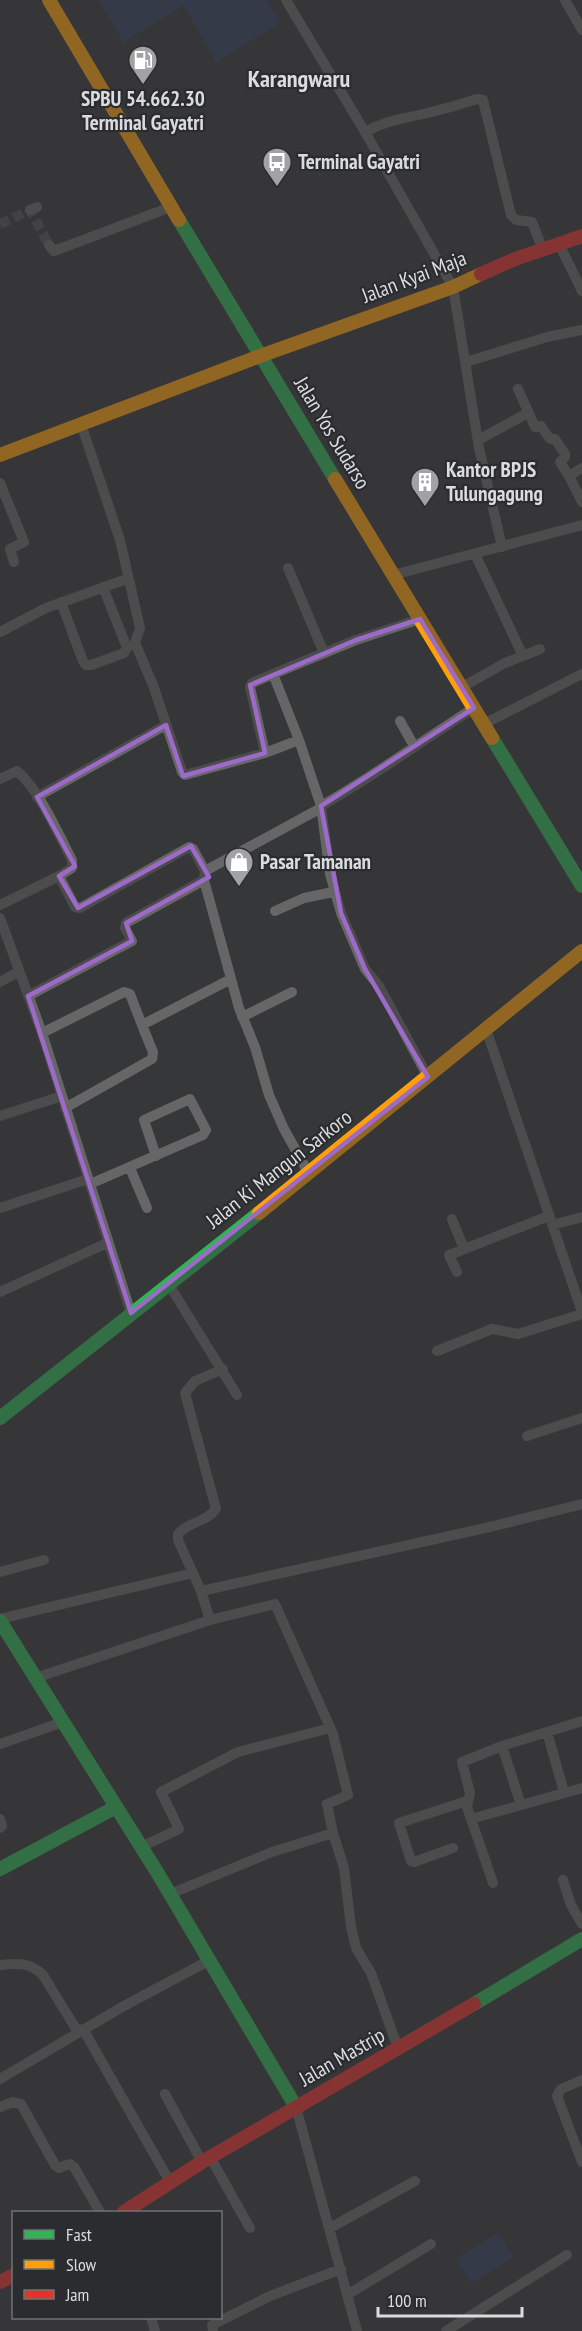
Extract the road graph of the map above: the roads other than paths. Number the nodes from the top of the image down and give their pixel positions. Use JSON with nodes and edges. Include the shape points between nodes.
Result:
{"nodes":[{"id":1,"x":49,"y":0,"type":"edge"},
{"id":2,"x":286,"y":0,"type":"edge"},
{"id":3,"x":565,"y":0,"type":"edge"},
{"id":4,"x":582,"y":30,"type":"edge"},
{"id":5,"x":365,"y":132,"type":"junction"},
{"id":6,"x":171,"y":207,"type":"junction"},
{"id":7,"x":582,"y":236,"type":"edge"},
{"id":8,"x":559,"y":244,"type":"junction"},
{"id":9,"x":49,"y":245,"type":"dead end"},
{"id":10,"x":543,"y":250,"type":"junction"},
{"id":11,"x":453,"y":287,"type":"junction"},
{"id":12,"x":582,"y":291,"type":"edge"},
{"id":13,"x":582,"y":330,"type":"edge"},
{"id":14,"x":260,"y":356,"type":"junction"},
{"id":15,"x":466,"y":362,"type":"junction"},
{"id":16,"x":518,"y":389,"type":"dead end"},
{"id":17,"x":528,"y":413,"type":"junction"},
{"id":18,"x":81,"y":424,"type":"junction"},
{"id":19,"x":477,"y":440,"type":"junction"},
{"id":20,"x":0,"y":455,"type":"edge"},
{"id":21,"x":582,"y":468,"type":"edge"},
{"id":22,"x":569,"y":476,"type":"junction"},
{"id":23,"x":0,"y":483,"type":"edge"},
{"id":24,"x":582,"y":502,"type":"edge"},
{"id":25,"x":582,"y":525,"type":"edge"},
{"id":26,"x":502,"y":547,"type":"junction"},
{"id":27,"x":475,"y":554,"type":"junction"},
{"id":28,"x":14,"y":562,"type":"dead end"},
{"id":29,"x":288,"y":568,"type":"dead end"},
{"id":30,"x":393,"y":574,"type":"junction"},
{"id":31,"x":124,"y":580,"type":"dead end"},
{"id":32,"x":103,"y":587,"type":"junction"},
{"id":33,"x":61,"y":602,"type":"junction"},
{"id":34,"x":420,"y":619,"type":"junction"},
{"id":35,"x":0,"y":632,"type":"edge"},
{"id":36,"x":540,"y":649,"type":"dead end"},
{"id":37,"x":324,"y":653,"type":"junction"},
{"id":38,"x":522,"y":656,"type":"junction"},
{"id":39,"x":273,"y":674,"type":"junction"},
{"id":40,"x":582,"y":674,"type":"edge"},
{"id":41,"x":462,"y":687,"type":"junction"},
{"id":42,"x":474,"y":708,"type":"junction"},
{"id":43,"x":400,"y":722,"type":"dead end"},
{"id":44,"x":166,"y":725,"type":"junction"},
{"id":45,"x":482,"y":725,"type":"junction"},
{"id":46,"x":298,"y":740,"type":"junction"},
{"id":47,"x":414,"y":746,"type":"junction"},
{"id":48,"x":265,"y":753,"type":"junction"},
{"id":49,"x":0,"y":778,"type":"edge"},
{"id":50,"x":37,"y":797,"type":"junction"},
{"id":51,"x":321,"y":807,"type":"junction"},
{"id":52,"x":205,"y":875,"type":"junction"},
{"id":53,"x":59,"y":876,"type":"junction"},
{"id":54,"x":582,"y":886,"type":"edge"},
{"id":55,"x":333,"y":892,"type":"junction"},
{"id":56,"x":0,"y":905,"type":"edge"},
{"id":57,"x":275,"y":911,"type":"dead end"},
{"id":58,"x":0,"y":918,"type":"edge"},
{"id":59,"x":582,"y":951,"type":"edge"},
{"id":60,"x":18,"y":972,"type":"junction"},
{"id":61,"x":231,"y":979,"type":"junction"},
{"id":62,"x":0,"y":982,"type":"edge"},
{"id":63,"x":292,"y":992,"type":"dead end"},
{"id":64,"x":28,"y":996,"type":"junction"},
{"id":65,"x":242,"y":1017,"type":"junction"},
{"id":66,"x":142,"y":1025,"type":"junction"},
{"id":67,"x":486,"y":1029,"type":"junction"},
{"id":68,"x":42,"y":1033,"type":"junction"},
{"id":69,"x":428,"y":1077,"type":"junction"},
{"id":70,"x":62,"y":1096,"type":"junction"},
{"id":71,"x":65,"y":1108,"type":"junction"},
{"id":72,"x":0,"y":1116,"type":"edge"},
{"id":73,"x":156,"y":1156,"type":"junction"},
{"id":74,"x":130,"y":1168,"type":"junction"},
{"id":75,"x":309,"y":1174,"type":"junction"},
{"id":76,"x":89,"y":1181,"type":"junction"},
{"id":77,"x":0,"y":1208,"type":"edge"},
{"id":78,"x":147,"y":1208,"type":"dead end"},
{"id":79,"x":582,"y":1217,"type":"edge"},
{"id":80,"x":452,"y":1219,"type":"dead end"},
{"id":81,"x":551,"y":1221,"type":"junction"},
{"id":82,"x":107,"y":1243,"type":"junction"},
{"id":83,"x":464,"y":1249,"type":"junction"},
{"id":84,"x":457,"y":1272,"type":"dead end"},
{"id":85,"x":168,"y":1283,"type":"junction"},
{"id":86,"x":0,"y":1292,"type":"edge"},
{"id":87,"x":131,"y":1312,"type":"junction"},
{"id":88,"x":582,"y":1313,"type":"edge"},
{"id":89,"x":438,"y":1351,"type":"dead end"},
{"id":90,"x":222,"y":1369,"type":"junction"},
{"id":91,"x":237,"y":1395,"type":"dead end"},
{"id":92,"x":0,"y":1418,"type":"edge"},
{"id":93,"x":582,"y":1418,"type":"edge"},
{"id":94,"x":526,"y":1436,"type":"dead end"},
{"id":95,"x":582,"y":1504,"type":"edge"},
{"id":96,"x":44,"y":1560,"type":"dead end"},
{"id":97,"x":0,"y":1572,"type":"edge"},
{"id":98,"x":193,"y":1573,"type":"junction"},
{"id":99,"x":201,"y":1591,"type":"junction"},
{"id":100,"x":210,"y":1620,"type":"junction"},
{"id":101,"x":2,"y":1626,"type":"edge"},
{"id":102,"x":35,"y":1678,"type":"junction"},
{"id":103,"x":582,"y":1721,"type":"edge"},
{"id":104,"x":63,"y":1722,"type":"junction"},
{"id":105,"x":330,"y":1728,"type":"junction"},
{"id":106,"x":547,"y":1732,"type":"junction"},
{"id":107,"x":0,"y":1744,"type":"edge"},
{"id":108,"x":502,"y":1746,"type":"junction"},
{"id":109,"x":582,"y":1788,"type":"edge"},
{"id":110,"x":564,"y":1792,"type":"junction"},
{"id":111,"x":467,"y":1801,"type":"junction"},
{"id":112,"x":521,"y":1805,"type":"junction"},
{"id":113,"x":116,"y":1807,"type":"junction"},
{"id":114,"x":471,"y":1819,"type":"junction"},
{"id":115,"x":0,"y":1820,"type":"edge"},
{"id":116,"x":0,"y":1828,"type":"edge"},
{"id":117,"x":333,"y":1833,"type":"junction"},
{"id":118,"x":141,"y":1847,"type":"junction"},
{"id":119,"x":453,"y":1848,"type":"dead end"},
{"id":120,"x":0,"y":1869,"type":"edge"},
{"id":121,"x":563,"y":1880,"type":"dead end"},
{"id":122,"x":492,"y":1883,"type":"dead end"},
{"id":123,"x":170,"y":1894,"type":"junction"},
{"id":124,"x":582,"y":1924,"type":"edge"},
{"id":125,"x":582,"y":1938,"type":"edge"},
{"id":126,"x":210,"y":1960,"type":"junction"},
{"id":127,"x":0,"y":1965,"type":"edge"},
{"id":128,"x":80,"y":2031,"type":"junction"},
{"id":129,"x":398,"y":2048,"type":"junction"},
{"id":130,"x":0,"y":2079,"type":"edge"},
{"id":131,"x":582,"y":2080,"type":"edge"},
{"id":132,"x":165,"y":2094,"type":"dead end"},
{"id":133,"x":0,"y":2107,"type":"edge"},
{"id":134,"x":296,"y":2107,"type":"junction"},
{"id":135,"x":577,"y":2135,"type":"edge"},
{"id":136,"x":206,"y":2160,"type":"junction"},
{"id":137,"x":582,"y":2162,"type":"edge"},
{"id":138,"x":415,"y":2181,"type":"dead end"},
{"id":139,"x":170,"y":2182,"type":"junction"},
{"id":140,"x":99,"y":2211,"type":"edge"},
{"id":141,"x":126,"y":2211,"type":"edge"},
{"id":142,"x":250,"y":2228,"type":"dead end"},
{"id":143,"x":330,"y":2228,"type":"junction"},
{"id":144,"x":431,"y":2244,"type":"dead end"},
{"id":145,"x":567,"y":2255,"type":"dead end"},
{"id":146,"x":340,"y":2269,"type":"junction"},
{"id":147,"x":347,"y":2295,"type":"junction"},
{"id":148,"x":213,"y":2331,"type":"edge"},
{"id":149,"x":357,"y":2331,"type":"edge"},
{"id":150,"x":446,"y":2331,"type":"edge"}],
"edges":[{"from":1,"to":6,"type":"main road","name":"Jalan Yos Sudarso"},
{"from":2,"to":5,"type":"street"},
{"from":3,"to":4,"type":"street"},
{"from":5,"to":10,"type":"street","via":[[399,118],[483,100],[511,216],[532,222]]},
{"from":5,"to":11,"type":"street"},
{"from":6,"to":9,"type":"street","via":[[54,251]]},
{"from":6,"to":14,"type":"main road","name":"Jalan Yos Sudarso"},
{"from":7,"to":8,"type":"main road","name":"Jalan Kyai Maja"},
{"from":8,"to":10,"type":"main road","name":"Jalan Kyai Maja"},
{"from":8,"to":12,"type":"street"},
{"from":10,"to":11,"type":"main road","name":"Jalan Kyai Maja"},
{"from":11,"to":14,"type":"main road","name":"Jalan Kyai Maja"},
{"from":11,"to":15,"type":"street"},
{"from":13,"to":15,"type":"street"},
{"from":14,"to":18,"type":"main road","name":"Jalan Kyai Maja"},
{"from":14,"to":30,"type":"main road","name":"Jalan Yos Sudarso"},
{"from":15,"to":19,"type":"street"},
{"from":16,"to":17,"type":"street"},
{"from":17,"to":19,"type":"street"},
{"from":17,"to":22,"type":"street","via":[[535,427],[540,426],[550,439],[555,439],[565,454],[560,462]]},
{"from":18,"to":20,"type":"main road","name":"Jalan Kyai Maja"},
{"from":18,"to":44,"type":"street","via":[[120,540],[140,628],[135,643]]},
{"from":19,"to":26,"type":"street"},
{"from":21,"to":22,"type":"street"},
{"from":22,"to":24,"type":"street"},
{"from":23,"to":28,"type":"street","via":[[24,542],[10,549]]},
{"from":25,"to":26,"type":"street"},
{"from":26,"to":27,"type":"street"},
{"from":27,"to":30,"type":"street"},
{"from":27,"to":38,"type":"street"},
{"from":29,"to":37,"type":"street"},
{"from":30,"to":34,"type":"main road","name":"Jalan Yos Sudarso"},
{"from":31,"to":32,"type":"street"},
{"from":32,"to":33,"type":"street"},
{"from":32,"to":33,"type":"street","via":[[127,648],[124,653],[89,666],[84,663]]},
{"from":33,"to":35,"type":"street"},
{"from":34,"to":37,"type":"street"},
{"from":34,"to":41,"type":"main road","name":"Jalan Yos Sudarso"},
{"from":36,"to":38,"type":"street"},
{"from":37,"to":39,"type":"street"},
{"from":38,"to":41,"type":"street"},
{"from":39,"to":46,"type":"street"},
{"from":39,"to":48,"type":"street","via":[[250,687]]},
{"from":40,"to":45,"type":"street"},
{"from":41,"to":42,"type":"main road","name":"Jalan Yos Sudarso"},
{"from":42,"to":45,"type":"main road","name":"Jalan Yos Sudarso"},
{"from":42,"to":47,"type":"street"},
{"from":43,"to":47,"type":"street"},
{"from":44,"to":48,"type":"street","via":[[185,775]]},
{"from":44,"to":50,"type":"street"},
{"from":45,"to":54,"type":"main road","name":"Jalan Yos Sudarso"},
{"from":46,"to":48,"type":"street"},
{"from":46,"to":51,"type":"street"},
{"from":47,"to":51,"type":"street"},
{"from":49,"to":50,"type":"street","via":[[17,771]]},
{"from":50,"to":53,"type":"street","via":[[72,860],[72,868]]},
{"from":51,"to":52,"type":"street"},
{"from":51,"to":55,"type":"street"},
{"from":52,"to":53,"type":"street","via":[[189,847],[80,908],[75,907]]},
{"from":52,"to":61,"type":"street"},
{"from":52,"to":64,"type":"street","via":[[126,923],[132,941]]},
{"from":53,"to":56,"type":"street"},
{"from":55,"to":57,"type":"street","via":[[304,898]]},
{"from":55,"to":69,"type":"street","via":[[365,969],[379,986]]},
{"from":58,"to":60,"type":"street"},
{"from":59,"to":67,"type":"main road","name":"Jalan Ki Mangun Sarkoro"},
{"from":60,"to":62,"type":"street"},
{"from":60,"to":64,"type":"street"},
{"from":61,"to":65,"type":"street"},
{"from":61,"to":66,"type":"street"},
{"from":63,"to":65,"type":"street"},
{"from":64,"to":68,"type":"street"},
{"from":65,"to":75,"type":"street","via":[[276,1113]]},
{"from":66,"to":68,"type":"street","via":[[130,994],[124,992]]},
{"from":66,"to":71,"type":"street","via":[[152,1059]]},
{"from":67,"to":69,"type":"main road","name":"Jalan Ki Mangun Sarkoro"},
{"from":67,"to":81,"type":"street"},
{"from":68,"to":70,"type":"street"},
{"from":69,"to":75,"type":"main road","name":"Jalan Ki Mangun Sarkoro"},
{"from":70,"to":71,"type":"street"},
{"from":70,"to":72,"type":"street"},
{"from":71,"to":76,"type":"street"},
{"from":73,"to":73,"type":"street","via":[[145,1118],[190,1099],[205,1133]]},
{"from":73,"to":74,"type":"street"},
{"from":74,"to":76,"type":"street"},
{"from":74,"to":78,"type":"street"},
{"from":75,"to":85,"type":"main road","name":"Jalan Ki Mangun Sarkoro"},
{"from":76,"to":77,"type":"street"},
{"from":76,"to":82,"type":"street"},
{"from":79,"to":81,"type":"street"},
{"from":80,"to":83,"type":"street"},
{"from":81,"to":83,"type":"street"},
{"from":81,"to":88,"type":"street"},
{"from":82,"to":86,"type":"street"},
{"from":82,"to":87,"type":"street"},
{"from":83,"to":84,"type":"street","via":[[449,1255]]},
{"from":85,"to":87,"type":"main road","name":"Jalan Ki Mangun Sarkoro"},
{"from":85,"to":90,"type":"street"},
{"from":87,"to":92,"type":"main road","name":"Jalan Ki Mangun Sarkoro"},
{"from":88,"to":89,"type":"street","via":[[518,1334],[492,1329]]},
{"from":90,"to":91,"type":"street"},
{"from":90,"to":98,"type":"street","via":[[195,1381],[185,1393],[216,1503],[213,1513],[178,1534]]},
{"from":93,"to":94,"type":"street"},
{"from":95,"to":99,"type":"street"},
{"from":96,"to":97,"type":"street"},
{"from":98,"to":99,"type":"street"},
{"from":98,"to":101,"type":"street"},
{"from":99,"to":100,"type":"street"},
{"from":100,"to":102,"type":"street"},
{"from":100,"to":105,"type":"street","via":[[275,1604]]},
{"from":101,"to":102,"type":"main road"},
{"from":102,"to":104,"type":"main road"},
{"from":103,"to":106,"type":"street"},
{"from":104,"to":107,"type":"street"},
{"from":104,"to":113,"type":"main road"},
{"from":105,"to":117,"type":"street","via":[[348,1793],[327,1804]]},
{"from":105,"to":118,"type":"street","via":[[238,1752],[161,1792],[179,1829]]},
{"from":106,"to":108,"type":"street"},
{"from":106,"to":110,"type":"street"},
{"from":108,"to":111,"type":"street","via":[[462,1762],[470,1793]]},
{"from":108,"to":112,"type":"street"},
{"from":109,"to":110,"type":"street"},
{"from":110,"to":112,"type":"street"},
{"from":111,"to":114,"type":"street"},
{"from":111,"to":119,"type":"street","via":[[399,1823],[411,1861]]},
{"from":112,"to":114,"type":"street"},
{"from":113,"to":118,"type":"main road"},
{"from":113,"to":120,"type":"main road"},
{"from":114,"to":122,"type":"street"},
{"from":115,"to":116,"type":"street"},
{"from":117,"to":123,"type":"street","via":[[272,1852]]},
{"from":117,"to":129,"type":"street","via":[[344,1869],[356,1948],[371,1973]]},
{"from":118,"to":123,"type":"main road"},
{"from":121,"to":124,"type":"street","via":[[570,1905]]},
{"from":123,"to":126,"type":"main road"},
{"from":125,"to":129,"type":"main road","name":"Jalan Mastrip"},
{"from":126,"to":128,"type":"street"},
{"from":126,"to":134,"type":"main road"},
{"from":127,"to":128,"type":"street","via":[[26,1964],[37,1969]]},
{"from":128,"to":130,"type":"street"},
{"from":128,"to":139,"type":"street"},
{"from":129,"to":134,"type":"main road","name":"Jalan Mastrip"},
{"from":131,"to":135,"type":"street","via":[[557,2092]]},
{"from":132,"to":136,"type":"street"},
{"from":133,"to":140,"type":"street","via":[[18,2102],[55,2165],[74,2167]]},
{"from":134,"to":136,"type":"main road","name":"Jalan Mastrip"},
{"from":134,"to":143,"type":"street"},
{"from":135,"to":137,"type":"street"},
{"from":136,"to":139,"type":"main road","name":"Jalan Mastrip"},
{"from":136,"to":142,"type":"street"},
{"from":138,"to":143,"type":"street"},
{"from":139,"to":141,"type":"main road","name":"Jalan Mastrip"},
{"from":143,"to":146,"type":"street"},
{"from":144,"to":147,"type":"street"},
{"from":145,"to":150,"type":"street"},
{"from":146,"to":147,"type":"street"},
{"from":146,"to":148,"type":"street","via":[[261,2301],[212,2325]]},
{"from":147,"to":149,"type":"street"}]}
